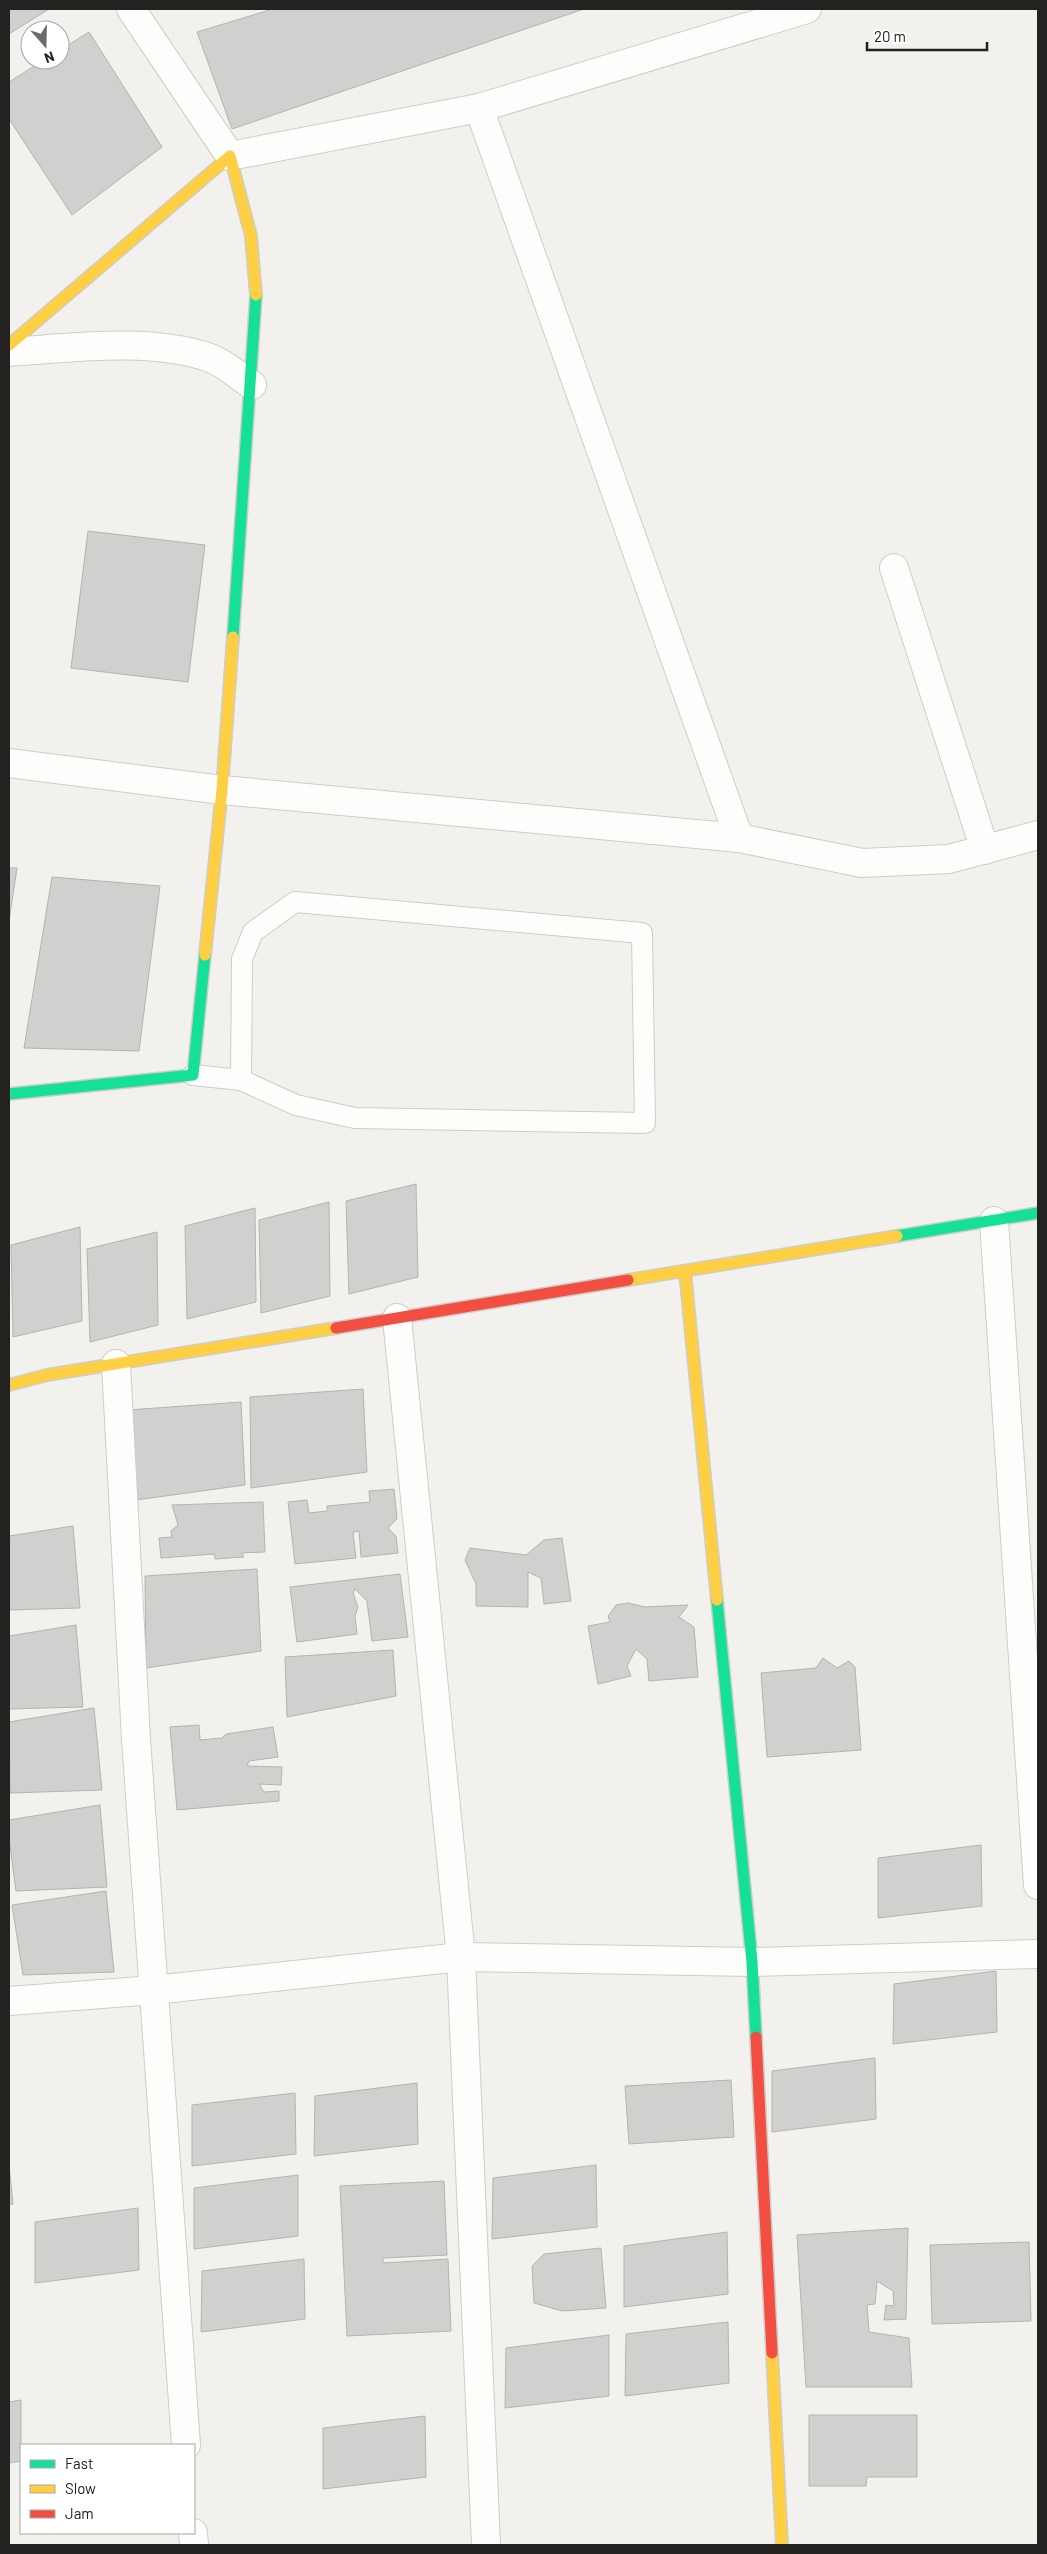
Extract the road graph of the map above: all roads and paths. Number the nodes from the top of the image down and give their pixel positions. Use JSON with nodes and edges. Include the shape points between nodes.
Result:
{"nodes":[{"id":1,"x":131,"y":9,"type":"edge"},
{"id":2,"x":807,"y":9,"type":"edge"},
{"id":3,"x":479,"y":108,"type":"junction"},
{"id":4,"x":230,"y":156,"type":"junction"},
{"id":5,"x":9,"y":344,"type":"edge"},
{"id":6,"x":9,"y":352,"type":"edge"},
{"id":7,"x":252,"y":385,"type":"junction"},
{"id":8,"x":894,"y":568,"type":"dead end"},
{"id":9,"x":9,"y":763,"type":"edge"},
{"id":10,"x":222,"y":790,"type":"junction"},
{"id":11,"x":1038,"y":835,"type":"edge"},
{"id":12,"x":739,"y":838,"type":"junction"},
{"id":13,"x":985,"y":850,"type":"junction"},
{"id":14,"x":193,"y":1075,"type":"junction"},
{"id":15,"x":241,"y":1080,"type":"junction"},
{"id":16,"x":9,"y":1094,"type":"edge"},
{"id":17,"x":1038,"y":1213,"type":"edge"},
{"id":18,"x":994,"y":1221,"type":"junction"},
{"id":19,"x":685,"y":1271,"type":"junction"},
{"id":20,"x":397,"y":1318,"type":"junction"},
{"id":21,"x":116,"y":1364,"type":"junction"},
{"id":22,"x":9,"y":1385,"type":"edge"},
{"id":23,"x":1038,"y":1885,"type":"edge"},
{"id":24,"x":1038,"y":1954,"type":"edge"},
{"id":25,"x":461,"y":1957,"type":"junction"},
{"id":26,"x":752,"y":1962,"type":"junction"},
{"id":27,"x":154,"y":1990,"type":"junction"},
{"id":28,"x":9,"y":2001,"type":"edge"},
{"id":29,"x":186,"y":2444,"type":"edge"},
{"id":30,"x":486,"y":2545,"type":"edge"},
{"id":31,"x":782,"y":2545,"type":"edge"}],
"edges":[{"from":1,"to":4,"type":"street"},
{"from":2,"to":3,"type":"street"},
{"from":3,"to":4,"type":"street"},
{"from":3,"to":12,"type":"street"},
{"from":4,"to":5,"type":"street"},
{"from":4,"to":7,"type":"street","via":[[251,236],[255,268]]},
{"from":6,"to":7,"type":"street","via":[[128,345],[172,350],[211,358]]},
{"from":7,"to":10,"type":"street"},
{"from":8,"to":13,"type":"street"},
{"from":9,"to":10,"type":"street"},
{"from":10,"to":12,"type":"street"},
{"from":10,"to":14,"type":"street"},
{"from":11,"to":13,"type":"street"},
{"from":12,"to":13,"type":"street","via":[[862,863],[948,858]]},
{"from":14,"to":15,"type":"lane"},
{"from":14,"to":16,"type":"street"},
{"from":15,"to":15,"type":"lane","via":[[296,1105],[355,1118],[645,1123],[642,933],[295,902],[253,932],[242,959]]},
{"from":17,"to":18,"type":"street"},
{"from":18,"to":19,"type":"street"},
{"from":18,"to":23,"type":"street"},
{"from":19,"to":20,"type":"street"},
{"from":19,"to":26,"type":"street"},
{"from":20,"to":21,"type":"street"},
{"from":20,"to":25,"type":"street"},
{"from":21,"to":22,"type":"street"},
{"from":21,"to":27,"type":"street"},
{"from":24,"to":26,"type":"street"},
{"from":25,"to":26,"type":"street"},
{"from":25,"to":27,"type":"street"},
{"from":25,"to":30,"type":"street"},
{"from":26,"to":31,"type":"street"},
{"from":27,"to":28,"type":"street"},
{"from":27,"to":29,"type":"street"}]}
